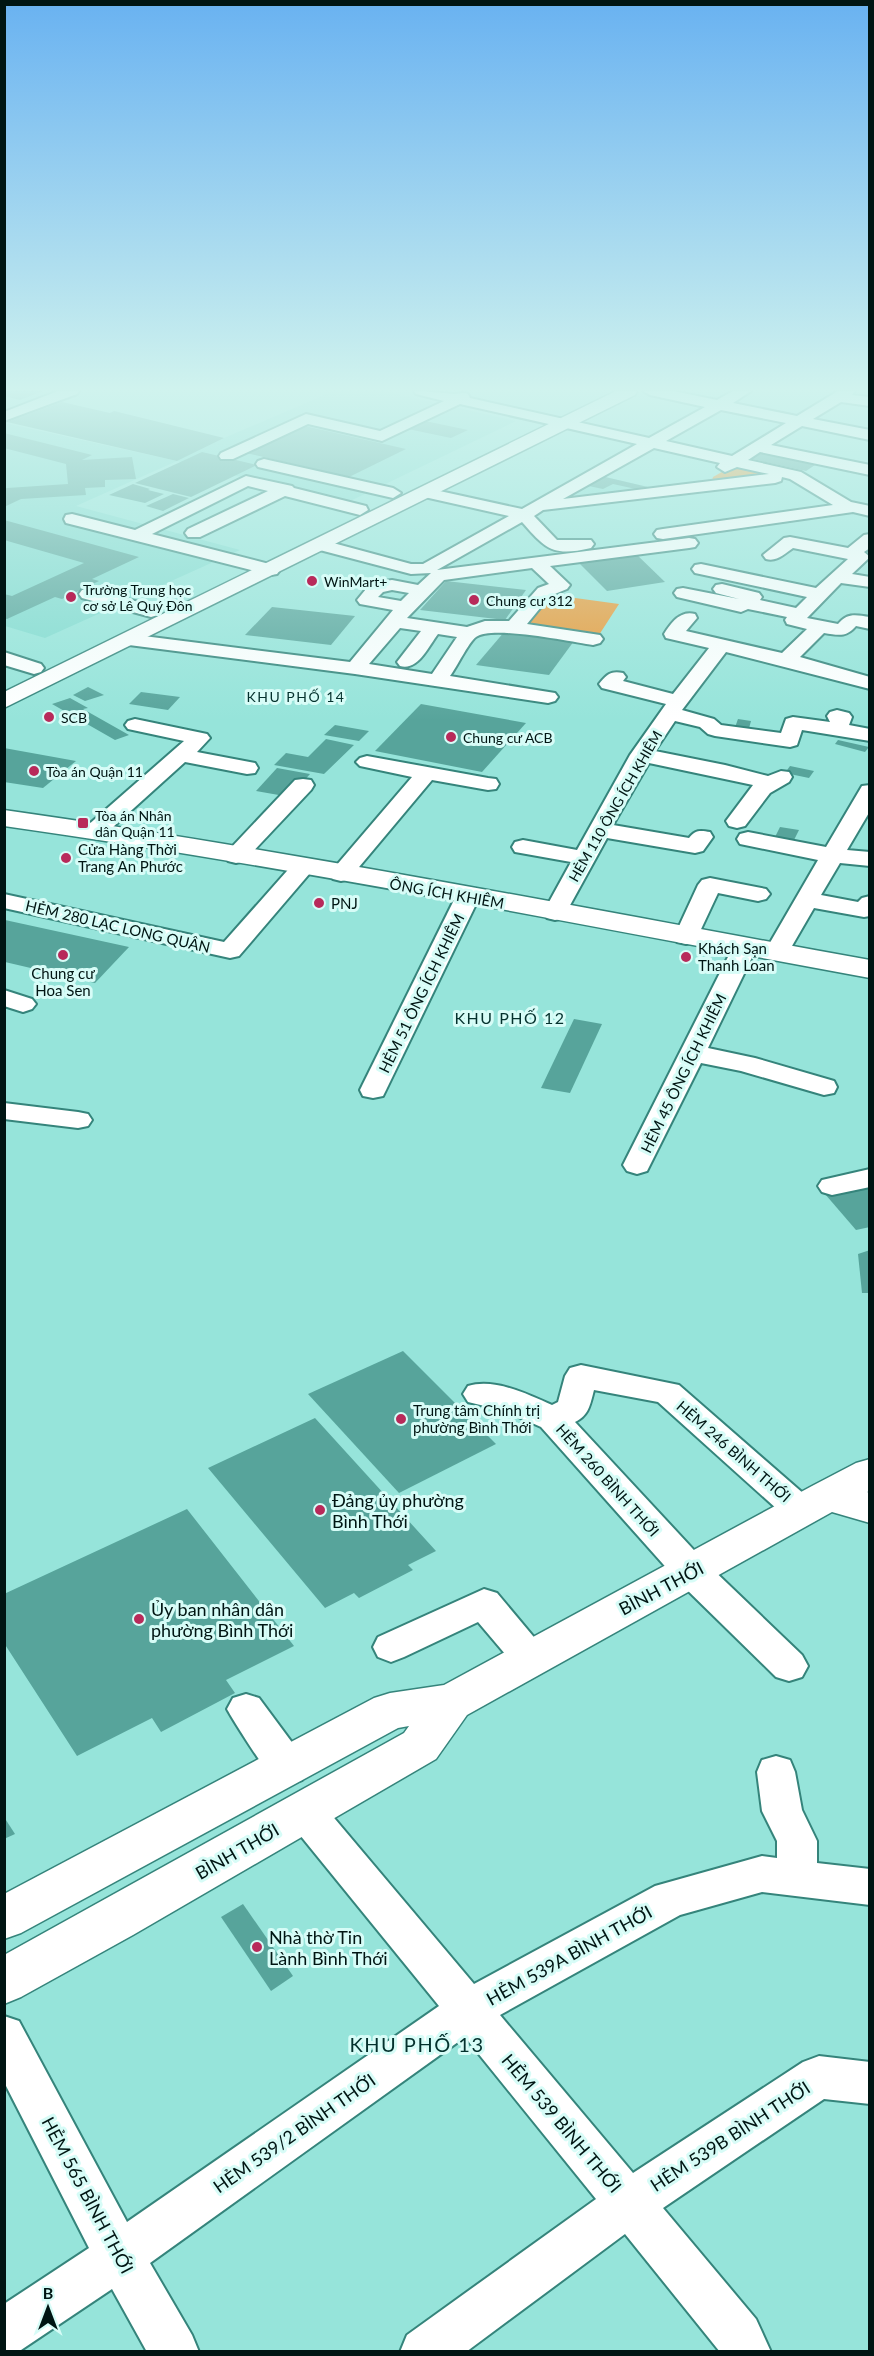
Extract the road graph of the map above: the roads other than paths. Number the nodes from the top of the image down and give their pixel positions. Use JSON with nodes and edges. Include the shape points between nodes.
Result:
{"nodes":[{"id":1,"x":203,"y":501,"type":"edge"},
{"id":2,"x":261,"y":501,"type":"edge"},
{"id":3,"x":328,"y":501,"type":"edge"},
{"id":4,"x":379,"y":501,"type":"edge"},
{"id":5,"x":410,"y":501,"type":"edge"},
{"id":6,"x":471,"y":501,"type":"edge"},
{"id":7,"x":545,"y":501,"type":"edge"},
{"id":8,"x":599,"y":501,"type":"edge"},
{"id":9,"x":839,"y":501,"type":"edge"},
{"id":10,"x":870,"y":501,"type":"edge"},
{"id":11,"x":849,"y":507,"type":"junction"},
{"id":12,"x":360,"y":510,"type":"junction"},
{"id":13,"x":527,"y":511,"type":"junction"},
{"id":14,"x":870,"y":512,"type":"edge"},
{"id":15,"x":72,"y":519,"type":"dead end"},
{"id":16,"x":157,"y":524,"type":"junction"},
{"id":17,"x":194,"y":533,"type":"junction"},
{"id":18,"x":761,"y":533,"type":"junction"},
{"id":19,"x":136,"y":536,"type":"junction"},
{"id":20,"x":217,"y":538,"type":"dead end"},
{"id":21,"x":870,"y":539,"type":"edge"},
{"id":22,"x":689,"y":543,"type":"dead end"},
{"id":23,"x":322,"y":545,"type":"junction"},
{"id":24,"x":861,"y":557,"type":"edge"},
{"id":25,"x":535,"y":562,"type":"junction"},
{"id":26,"x":248,"y":564,"type":"junction"},
{"id":27,"x":735,"y":568,"type":"dead end"},
{"id":28,"x":701,"y":569,"type":"dead end"},
{"id":29,"x":271,"y":570,"type":"junction"},
{"id":30,"x":870,"y":582,"type":"edge"},
{"id":31,"x":828,"y":586,"type":"junction"},
{"id":32,"x":411,"y":588,"type":"dead end"},
{"id":33,"x":714,"y":588,"type":"dead end"},
{"id":34,"x":683,"y":593,"type":"dead end"},
{"id":35,"x":88,"y":594,"type":"dead end"},
{"id":36,"x":745,"y":603,"type":"junction"},
{"id":37,"x":152,"y":611,"type":"junction"},
{"id":38,"x":400,"y":614,"type":"junction"},
{"id":39,"x":799,"y":614,"type":"junction"},
{"id":40,"x":688,"y":618,"type":"dead end"},
{"id":41,"x":870,"y":623,"type":"edge"},
{"id":42,"x":434,"y":627,"type":"junction"},
{"id":43,"x":510,"y":627,"type":"junction"},
{"id":44,"x":820,"y":627,"type":"junction"},
{"id":45,"x":469,"y":633,"type":"junction"},
{"id":46,"x":593,"y":639,"type":"dead end"},
{"id":47,"x":128,"y":640,"type":"junction"},
{"id":48,"x":722,"y":645,"type":"junction"},
{"id":49,"x":4,"y":658,"type":"edge"},
{"id":50,"x":786,"y":660,"type":"junction"},
{"id":51,"x":407,"y":662,"type":"dead end"},
{"id":52,"x":34,"y":668,"type":"junction"},
{"id":53,"x":355,"y":668,"type":"junction"},
{"id":54,"x":616,"y":676,"type":"dead end"},
{"id":55,"x":438,"y":680,"type":"junction"},
{"id":56,"x":4,"y":683,"type":"edge"},
{"id":57,"x":870,"y":683,"type":"edge"},
{"id":58,"x":548,"y":697,"type":"dead end"},
{"id":59,"x":4,"y":700,"type":"edge"},
{"id":60,"x":674,"y":707,"type":"junction"},
{"id":61,"x":791,"y":707,"type":"dead end"},
{"id":62,"x":135,"y":725,"type":"dead end"},
{"id":63,"x":837,"y":729,"type":"junction"},
{"id":64,"x":870,"y":735,"type":"edge"},
{"id":65,"x":180,"y":755,"type":"junction"},
{"id":66,"x":641,"y":755,"type":"junction"},
{"id":67,"x":367,"y":762,"type":"dead end"},
{"id":68,"x":248,"y":768,"type":"dead end"},
{"id":69,"x":426,"y":774,"type":"junction"},
{"id":70,"x":488,"y":784,"type":"dead end"},
{"id":71,"x":303,"y":785,"type":"dead end"},
{"id":72,"x":867,"y":802,"type":"edge"},
{"id":73,"x":11,"y":818,"type":"edge"},
{"id":74,"x":600,"y":830,"type":"junction"},
{"id":75,"x":95,"y":831,"type":"junction"},
{"id":76,"x":702,"y":837,"type":"dead end"},
{"id":77,"x":522,"y":848,"type":"dead end"},
{"id":78,"x":236,"y":856,"type":"junction"},
{"id":79,"x":832,"y":856,"type":"junction"},
{"id":80,"x":585,"y":858,"type":"junction"},
{"id":81,"x":870,"y":859,"type":"edge"},
{"id":82,"x":302,"y":868,"type":"junction"},
{"id":83,"x":341,"y":874,"type":"junction"},
{"id":84,"x":758,"y":894,"type":"dead end"},
{"id":85,"x":468,"y":896,"type":"junction"},
{"id":86,"x":806,"y":899,"type":"junction"},
{"id":87,"x":4,"y":901,"type":"edge"},
{"id":88,"x":870,"y":903,"type":"edge"},
{"id":89,"x":555,"y":913,"type":"junction"},
{"id":90,"x":686,"y":937,"type":"junction"},
{"id":91,"x":745,"y":947,"type":"junction"},
{"id":92,"x":776,"y":953,"type":"junction"},
{"id":93,"x":870,"y":969,"type":"edge"},
{"id":94,"x":693,"y":1053,"type":"junction"},
{"id":95,"x":824,"y":1087,"type":"dead end"},
{"id":96,"x":373,"y":1090,"type":"dead end"},
{"id":97,"x":4,"y":1111,"type":"edge"},
{"id":98,"x":78,"y":1120,"type":"dead end"},
{"id":99,"x":638,"y":1165,"type":"dead end"},
{"id":100,"x":870,"y":1178,"type":"edge"},
{"id":101,"x":832,"y":1186,"type":"dead end"},
{"id":102,"x":479,"y":1394,"type":"dead end"},
{"id":103,"x":552,"y":1419,"type":"junction"},
{"id":104,"x":870,"y":1473,"type":"edge"},
{"id":105,"x":813,"y":1503,"type":"junction"},
{"id":106,"x":870,"y":1508,"type":"edge"},
{"id":107,"x":692,"y":1572,"type":"junction"},
{"id":108,"x":391,"y":1647,"type":"dead end"},
{"id":109,"x":530,"y":1658,"type":"junction"},
{"id":110,"x":789,"y":1666,"type":"dead end"},
{"id":111,"x":452,"y":1702,"type":"junction"},
{"id":112,"x":246,"y":1709,"type":"dead end"},
{"id":113,"x":282,"y":1771,"type":"junction"},
{"id":114,"x":776,"y":1772,"type":"dead end"},
{"id":115,"x":305,"y":1812,"type":"junction"},
{"id":116,"x":797,"y":1878,"type":"junction"},
{"id":117,"x":870,"y":1887,"type":"edge"},
{"id":118,"x":4,"y":1918,"type":"edge"},
{"id":119,"x":4,"y":1981,"type":"edge"},
{"id":120,"x":468,"y":2010,"type":"junction"},
{"id":121,"x":4,"y":2036,"type":"edge"},
{"id":122,"x":870,"y":2083,"type":"edge"},
{"id":123,"x":629,"y":2203,"type":"junction"},
{"id":124,"x":119,"y":2256,"type":"junction"},
{"id":125,"x":4,"y":2333,"type":"edge"},
{"id":126,"x":175,"y":2352,"type":"edge"},
{"id":127,"x":424,"y":2352,"type":"edge"},
{"id":128,"x":747,"y":2352,"type":"edge"}],
"edges":[{"from":1,"to":16,"type":"street"},
{"from":2,"to":17,"type":"street"},
{"from":3,"to":12,"type":"street"},
{"from":4,"to":12,"type":"main road"},
{"from":5,"to":23,"type":"main road"},
{"from":6,"to":13,"type":"street"},
{"from":7,"to":13,"type":"street"},
{"from":8,"to":13,"type":"street"},
{"from":9,"to":11,"type":"street"},
{"from":10,"to":11,"type":"street"},
{"from":11,"to":14,"type":"street"},
{"from":11,"to":18,"type":"street"},
{"from":12,"to":26,"type":"main road"},
{"from":13,"to":18,"type":"street","via":[[551,544],[558,546]]},
{"from":13,"to":23,"type":"street","via":[[426,569]]},
{"from":15,"to":19,"type":"street"},
{"from":16,"to":17,"type":"street"},
{"from":16,"to":19,"type":"street"},
{"from":17,"to":20,"type":"street"},
{"from":18,"to":24,"type":"street","via":[[777,552],[790,542],[797,542]]},
{"from":19,"to":26,"type":"street"},
{"from":21,"to":24,"type":"street"},
{"from":22,"to":25,"type":"street"},
{"from":23,"to":29,"type":"main road"},
{"from":24,"to":31,"type":"street"},
{"from":25,"to":38,"type":"street","via":[[440,575]]},
{"from":25,"to":43,"type":"street","via":[[561,585],[544,592]]},
{"from":26,"to":29,"type":"street"},
{"from":26,"to":37,"type":"main road"},
{"from":27,"to":31,"type":"street"},
{"from":28,"to":31,"type":"street"},
{"from":29,"to":47,"type":"main road"},
{"from":30,"to":31,"type":"street"},
{"from":31,"to":39,"type":"street"},
{"from":32,"to":38,"type":"street","via":[[377,587],[366,600]]},
{"from":33,"to":36,"type":"street","via":[[753,597]]},
{"from":34,"to":36,"type":"street","via":[[741,606]]},
{"from":35,"to":37,"type":"street"},
{"from":36,"to":39,"type":"street"},
{"from":37,"to":52,"type":"main road"},
{"from":38,"to":42,"type":"street"},
{"from":38,"to":53,"type":"street"},
{"from":39,"to":44,"type":"street","via":[[794,620]]},
{"from":40,"to":48,"type":"street","via":[[673,634]]},
{"from":41,"to":44,"type":"street","via":[[851,620],[843,630]]},
{"from":42,"to":45,"type":"street"},
{"from":42,"to":51,"type":"street"},
{"from":43,"to":45,"type":"street","via":[[485,627]]},
{"from":43,"to":46,"type":"street"},
{"from":44,"to":50,"type":"street"},
{"from":45,"to":55,"type":"street"},
{"from":47,"to":53,"type":"street"},
{"from":47,"to":59,"type":"main road"},
{"from":48,"to":50,"type":"street"},
{"from":48,"to":60,"type":"street","name":"HẺM 110 ÔNG ÍCH KHIÊM"},
{"from":49,"to":52,"type":"street"},
{"from":50,"to":57,"type":"street"},
{"from":52,"to":56,"type":"main road"},
{"from":53,"to":55,"type":"street"},
{"from":54,"to":60,"type":"street","via":[[609,684]]},
{"from":55,"to":58,"type":"street"},
{"from":60,"to":63,"type":"street","via":[[715,730],[790,741],[793,723]]},
{"from":60,"to":66,"type":"street","name":"HẺM 110 ÔNG ÍCH KHIÊM"},
{"from":61,"to":63,"type":"street","via":[[842,717]]},
{"from":62,"to":65,"type":"street","via":[[200,738]]},
{"from":63,"to":64,"type":"street"},
{"from":65,"to":68,"type":"street"},
{"from":65,"to":75,"type":"street"},
{"from":66,"to":74,"type":"street","name":"HẺM 110 ÔNG ÍCH KHIÊM"},
{"from":66,"to":79,"type":"street","via":[[775,780],[762,788],[742,830]]},
{"from":67,"to":69,"type":"street"},
{"from":69,"to":70,"type":"street"},
{"from":69,"to":83,"type":"street"},
{"from":71,"to":78,"type":"street"},
{"from":72,"to":79,"type":"street"},
{"from":73,"to":75,"type":"main road","name":"ÔNG ÍCH KHIÊM"},
{"from":74,"to":76,"type":"street","via":[[695,846]]},
{"from":74,"to":80,"type":"street","name":"HẺM 110 ÔNG ÍCH KHIÊM"},
{"from":75,"to":78,"type":"main road","name":"ÔNG ÍCH KHIÊM"},
{"from":77,"to":80,"type":"street"},
{"from":78,"to":82,"type":"main road","name":"ÔNG ÍCH KHIÊM"},
{"from":79,"to":81,"type":"street"},
{"from":79,"to":86,"type":"street"},
{"from":80,"to":89,"type":"street","name":"HẺM 110 ÔNG ÍCH KHIÊM"},
{"from":82,"to":83,"type":"main road","name":"ÔNG ÍCH KHIÊM"},
{"from":82,"to":87,"type":"street","name":"HẺM 280 LẠC LONG QUÂN","via":[[230,951]]},
{"from":83,"to":85,"type":"main road","name":"ÔNG ÍCH KHIÊM"},
{"from":84,"to":90,"type":"street","via":[[710,885]]},
{"from":85,"to":89,"type":"main road","name":"ÔNG ÍCH KHIÊM"},
{"from":85,"to":96,"type":"street","name":"HẺM 51 ÔNG ÍCH KHIÊM"},
{"from":86,"to":88,"type":"street","via":[[864,910]]},
{"from":86,"to":92,"type":"street"},
{"from":89,"to":90,"type":"main road","name":"ÔNG ÍCH KHIÊM"},
{"from":90,"to":91,"type":"main road","name":"ÔNG ÍCH KHIÊM"},
{"from":91,"to":92,"type":"main road","name":"ÔNG ÍCH KHIÊM"},
{"from":91,"to":94,"type":"street","name":"HẺM 45 ÔNG ÍCH KHIÊM"},
{"from":92,"to":93,"type":"main road","name":"ÔNG ÍCH KHIÊM"},
{"from":94,"to":95,"type":"street"},
{"from":94,"to":99,"type":"street","name":"HẺM 45 ÔNG ÍCH KHIÊM"},
{"from":97,"to":98,"type":"street"},
{"from":100,"to":101,"type":"street"},
{"from":102,"to":103,"type":"street","name":"HẺM 260 BÌNH THỚI","via":[[513,1401]]},
{"from":103,"to":105,"type":"street","name":"HẺM 246 BÌNH THỚI","via":[[573,1409],[581,1376],[668,1393]]},
{"from":103,"to":107,"type":"street","name":"HẺM 260 BÌNH THỚI"},
{"from":104,"to":105,"type":"main road","name":"BÌNH THỚI"},
{"from":105,"to":106,"type":"main road"},
{"from":105,"to":107,"type":"main road","name":"BÌNH THỚI"},
{"from":107,"to":109,"type":"main road","name":"BÌNH THỚI"},
{"from":107,"to":110,"type":"street","name":"HẺM 260 BÌNH THỚI"},
{"from":108,"to":109,"type":"street","via":[[484,1603]]},
{"from":109,"to":111,"type":"main road","name":"BÌNH THỚI"},
{"from":111,"to":113,"type":"main road","name":"BÌNH THỚI","via":[[390,1711]]},
{"from":111,"to":115,"type":"main road","name":"BÌNH THỚI","via":[[420,1746]]},
{"from":112,"to":113,"type":"street"},
{"from":113,"to":115,"type":"main road"},
{"from":113,"to":118,"type":"main road","name":"BÌNH THỚI"},
{"from":114,"to":116,"type":"street","via":[[782,1811],[797,1841]]},
{"from":115,"to":119,"type":"main road","name":"BÌNH THỚI"},
{"from":115,"to":120,"type":"street","name":"HẺM 539 BÌNH THỚI"},
{"from":116,"to":117,"type":"street","name":"HẺM 539A BÌNH THỚI"},
{"from":116,"to":120,"type":"street","name":"HẺM 539A BÌNH THỚI","via":[[762,1874],[670,1899]]},
{"from":120,"to":123,"type":"street","name":"HẺM 539 BÌNH THỚI"},
{"from":120,"to":124,"type":"street","name":"HẺM 539/2 BÌNH THỚI"},
{"from":121,"to":124,"type":"street","name":"HẺM 565 BÌNH THỚI"},
{"from":122,"to":123,"type":"street","name":"HẺM 539B BÌNH THỚI","via":[[819,2077]]},
{"from":123,"to":127,"type":"street","name":"HẺM 539B BÌNH THỚI"},
{"from":123,"to":128,"type":"street","name":"HẺM 539 BÌNH THỚI","via":[[739,2336]]},
{"from":124,"to":125,"type":"street","name":"HẺM 539/2 BÌNH THỚI"},
{"from":124,"to":126,"type":"street","name":"HẺM 565 BÌNH THỚI"}]}
